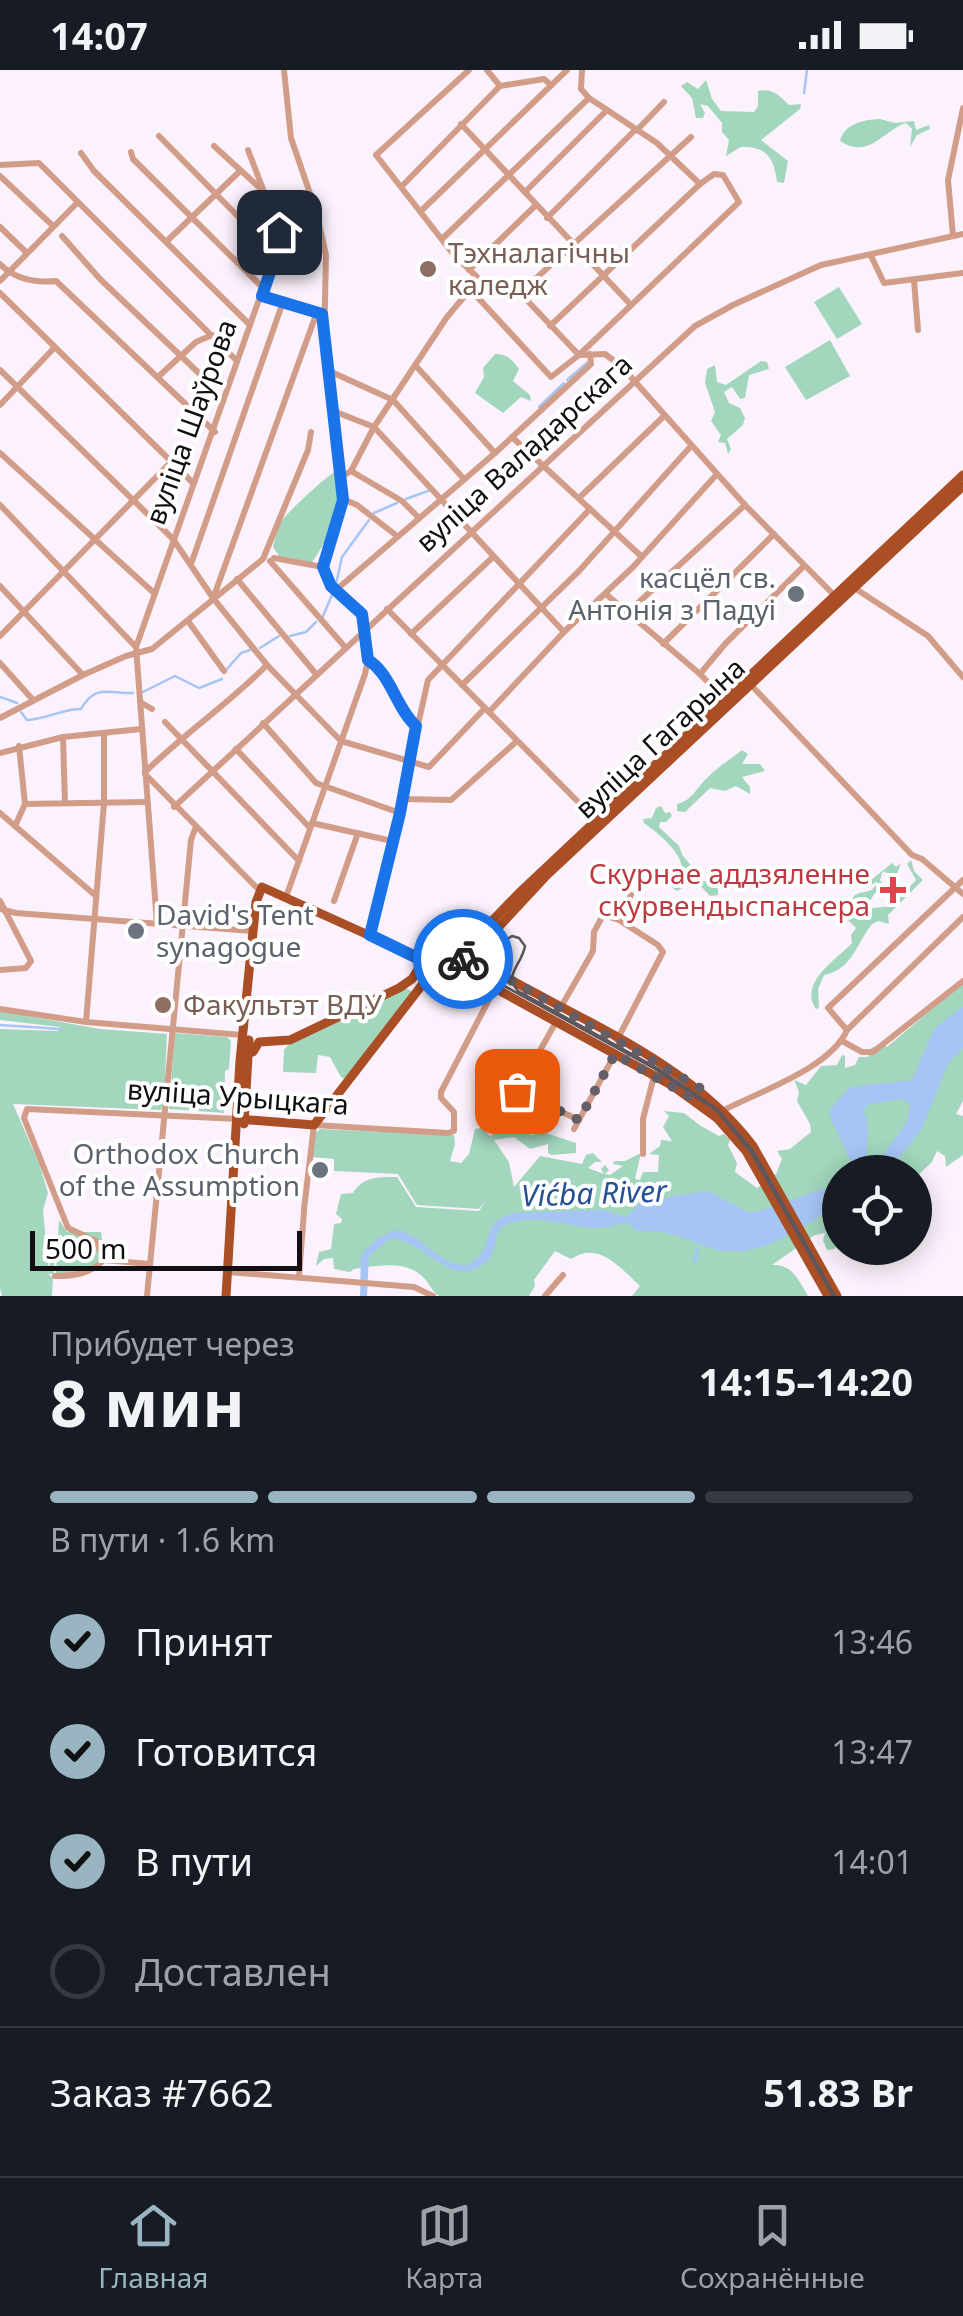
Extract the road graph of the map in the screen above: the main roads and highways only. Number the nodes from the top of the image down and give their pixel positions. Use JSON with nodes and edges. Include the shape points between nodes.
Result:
{"nodes":[{"id":1,"x":963,"y":475,"type":"edge"},
{"id":2,"x":963,"y":486,"type":"edge"},
{"id":3,"x":940,"y":503,"type":"junction"},
{"id":4,"x":766,"y":664,"type":"junction"},
{"id":5,"x":726,"y":701,"type":"junction"},
{"id":6,"x":261,"y":889,"type":"junction"},
{"id":7,"x":521,"y":896,"type":"junction"},
{"id":8,"x":281,"y":897,"type":"junction"},
{"id":9,"x":259,"y":909,"type":"junction"},
{"id":10,"x":497,"y":916,"type":"junction"},
{"id":11,"x":255,"y":932,"type":"junction"},
{"id":12,"x":481,"y":946,"type":"junction"},
{"id":13,"x":462,"y":959,"type":"junction"},
{"id":14,"x":423,"y":960,"type":"junction"},
{"id":15,"x":479,"y":962,"type":"junction"},
{"id":16,"x":441,"y":970,"type":"junction"},
{"id":17,"x":466,"y":972,"type":"junction"},
{"id":18,"x":406,"y":983,"type":"junction"},
{"id":19,"x":420,"y":989,"type":"junction"},
{"id":20,"x":250,"y":1038,"type":"junction"},
{"id":21,"x":700,"y":1088,"type":"junction"},
{"id":22,"x":692,"y":1098,"type":"junction"},
{"id":23,"x":719,"y":1113,"type":"junction"},
{"id":24,"x":241,"y":1119,"type":"junction"},
{"id":25,"x":834,"y":1295,"type":"edge"},
{"id":26,"x":229,"y":1296,"type":"edge"}],
"edges":[{"from":1,"to":3,"type":"main road","name":"вуліца Гагарына"},
{"from":2,"to":3,"type":"main road","name":"вуліца Гагарына"},
{"from":3,"to":4,"type":"main road","name":"вуліца Гагарына"},
{"from":4,"to":5,"type":"main road","name":"вуліца Гагарына"},
{"from":4,"to":5,"type":"main road","name":"вуліца Гагарына"},
{"from":5,"to":7,"type":"main road","name":"вуліца Гагарына"},
{"from":6,"to":8,"type":"main road"},
{"from":6,"to":9,"type":"main road"},
{"from":6,"to":11,"type":"main road"},
{"from":7,"to":10,"type":"main road","name":"вуліца Гагарына"},
{"from":7,"to":12,"type":"main road","name":"вуліца Гагарына"},
{"from":8,"to":9,"type":"main road","via":[[264,899]]},
{"from":8,"to":14,"type":"main road"},
{"from":9,"to":11,"type":"main road"},
{"from":10,"to":13,"type":"main road","name":"вуліца Гагарына"},
{"from":10,"to":16,"type":"main road","name":"вуліца Гагарына"},
{"from":11,"to":20,"type":"main road"},
{"from":12,"to":13,"type":"main road","name":"вуліца Гагарына"},
{"from":12,"to":15,"type":"main road"},
{"from":13,"to":15,"type":"main road"},
{"from":13,"to":16,"type":"main road","name":"вуліца Гагарына"},
{"from":13,"to":17,"type":"main road"},
{"from":14,"to":16,"type":"main road"},
{"from":14,"to":18,"type":"main road"},
{"from":14,"to":19,"type":"main road"},
{"from":15,"to":21,"type":"main road"},
{"from":16,"to":17,"type":"main road"},
{"from":16,"to":19,"type":"main road"},
{"from":17,"to":22,"type":"main road"},
{"from":18,"to":19,"type":"main road"},
{"from":18,"to":20,"type":"main road","via":[[290,1038]]},
{"from":19,"to":24,"type":"main road","name":"вуліца Урыцкага","via":[[314,1125]]},
{"from":20,"to":24,"type":"main road"},
{"from":21,"to":22,"type":"main road"},
{"from":21,"to":23,"type":"main road"},
{"from":22,"to":23,"type":"main road"},
{"from":23,"to":25,"type":"main road","via":[[745,1135]]},
{"from":24,"to":26,"type":"main road"}]}
